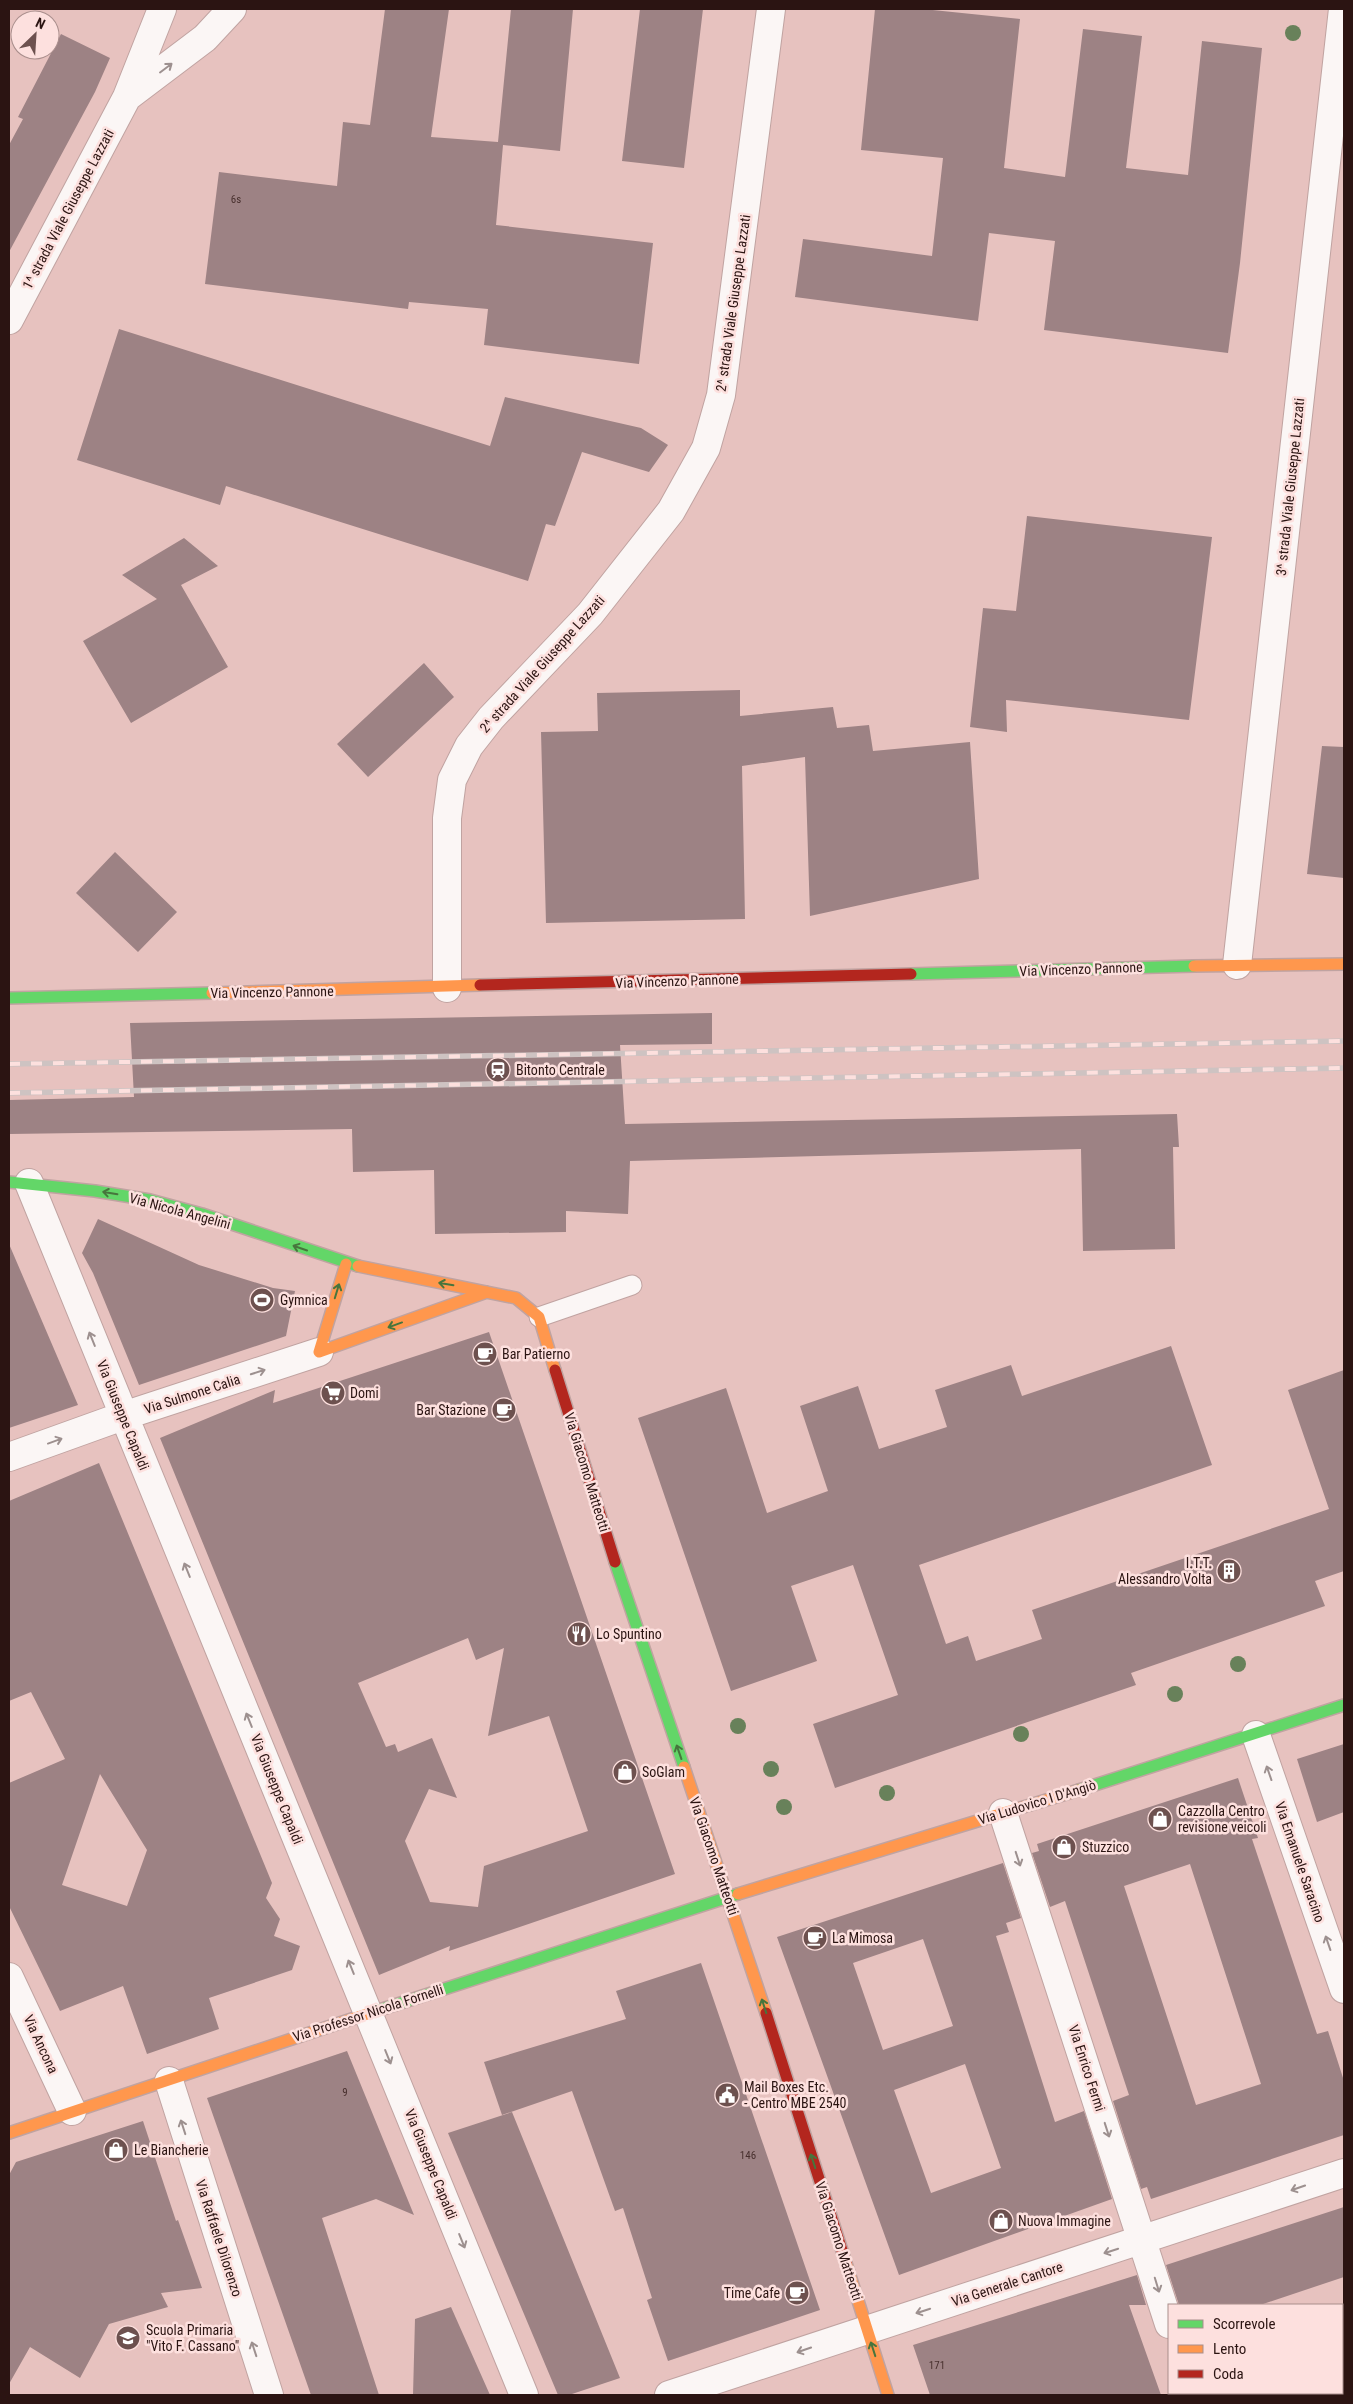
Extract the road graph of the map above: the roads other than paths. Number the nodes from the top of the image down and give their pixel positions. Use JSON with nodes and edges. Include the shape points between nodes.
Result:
{"nodes":[{"id":1,"x":162,"y":9,"type":"edge"},
{"id":2,"x":232,"y":9,"type":"edge"},
{"id":3,"x":772,"y":9,"type":"edge"},
{"id":4,"x":1343,"y":9,"type":"edge"},
{"id":5,"x":127,"y":97,"type":"junction"},
{"id":6,"x":9,"y":320,"type":"edge"},
{"id":7,"x":1344,"y":964,"type":"edge"},
{"id":8,"x":1237,"y":965,"type":"junction"},
{"id":9,"x":447,"y":988,"type":"junction"},
{"id":10,"x":9,"y":998,"type":"edge"},
{"id":11,"x":19,"y":1182,"type":"edge"},
{"id":12,"x":346,"y":1264,"type":"junction"},
{"id":13,"x":632,"y":1285,"type":"dead end"},
{"id":14,"x":490,"y":1291,"type":"junction"},
{"id":15,"x":539,"y":1317,"type":"junction"},
{"id":16,"x":319,"y":1352,"type":"junction"},
{"id":17,"x":123,"y":1416,"type":"junction"},
{"id":18,"x":9,"y":1457,"type":"edge"},
{"id":19,"x":1344,"y":1705,"type":"edge"},
{"id":20,"x":1256,"y":1735,"type":"junction"},
{"id":21,"x":1003,"y":1813,"type":"junction"},
{"id":22,"x":729,"y":1896,"type":"junction"},
{"id":23,"x":9,"y":1977,"type":"edge"},
{"id":24,"x":1344,"y":1990,"type":"edge"},
{"id":25,"x":370,"y":2012,"type":"junction"},
{"id":26,"x":169,"y":2081,"type":"junction"},
{"id":27,"x":72,"y":2111,"type":"junction"},
{"id":28,"x":9,"y":2132,"type":"edge"},
{"id":29,"x":1344,"y":2173,"type":"edge"},
{"id":30,"x":1143,"y":2240,"type":"junction"},
{"id":31,"x":1168,"y":2321,"type":"edge"},
{"id":32,"x":866,"y":2329,"type":"junction"},
{"id":33,"x":269,"y":2395,"type":"edge"},
{"id":34,"x":524,"y":2395,"type":"edge"},
{"id":35,"x":669,"y":2395,"type":"edge"},
{"id":36,"x":888,"y":2395,"type":"edge"}],
"edges":[{"from":1,"to":5,"type":"street","name":"1^ strada Viale Giuseppe Lazzati"},
{"from":5,"to":2,"type":"street","name":"1^ strada Viale Giuseppe Lazzati","one_way":true,"via":[[205,38]]},
{"from":3,"to":9,"type":"street","name":"2^ strada Viale Giuseppe Lazzati","via":[[721,395],[706,448],[671,511],[590,614],[491,718],[469,746],[452,780],[447,818]]},
{"from":4,"to":8,"type":"street","name":"3^ strada Viale Giuseppe Lazzati"},
{"from":5,"to":6,"type":"street","name":"1^ strada Viale Giuseppe Lazzati"},
{"from":7,"to":8,"type":"street","name":"Via Vincenzo Pannone"},
{"from":8,"to":9,"type":"street","name":"Via Vincenzo Pannone"},
{"from":9,"to":10,"type":"street","name":"Via Vincenzo Pannone"},
{"from":12,"to":11,"type":"street","name":"Via Nicola Angelini","one_way":true,"via":[[202,1214],[150,1200]]},
{"from":17,"to":11,"type":"street","name":"Via Giuseppe Capaldi","one_way":true},
{"from":14,"to":12,"type":"street","name":"Via Nicola Angelini","one_way":true},
{"from":16,"to":12,"type":"street","one_way":true},
{"from":13,"to":15,"type":"lane"},
{"from":14,"to":15,"type":"street","name":"Via Nicola Angelini","via":[[516,1298]]},
{"from":14,"to":16,"type":"street","one_way":true},
{"from":22,"to":15,"type":"street","name":"Via Giacomo Matteotti","one_way":true,"via":[[622,1586]]},
{"from":17,"to":16,"type":"street","name":"Via Sulmone Calia","one_way":true},
{"from":18,"to":17,"type":"street","name":"Via Sulmone Calia","one_way":true},
{"from":25,"to":17,"type":"street","name":"Via Giuseppe Capaldi","one_way":true},
{"from":19,"to":20,"type":"street","name":"Via Ludovico I D'Angiò"},
{"from":20,"to":21,"type":"street","name":"Via Ludovico I D'Angiò"},
{"from":24,"to":20,"type":"street","name":"Via Emanuele Saracino","one_way":true},
{"from":21,"to":22,"type":"street","name":"Via Ludovico I D'Angiò"},
{"from":21,"to":30,"type":"street","name":"Via Enrico Fermi","one_way":true},
{"from":22,"to":25,"type":"street","name":"Via Professor Nicola Fornelli"},
{"from":32,"to":22,"type":"street","name":"Via Giacomo Matteotti","one_way":true},
{"from":23,"to":27,"type":"street","name":"Via Ancona"},
{"from":25,"to":26,"type":"street","name":"Via Professor Nicola Fornelli"},
{"from":25,"to":34,"type":"street","name":"Via Giuseppe Capaldi","one_way":true},
{"from":26,"to":27,"type":"street","name":"Via Professor Nicola Fornelli"},
{"from":33,"to":26,"type":"street","name":"Via Raffaele Dilorenzo","one_way":true},
{"from":27,"to":28,"type":"street","name":"Via Professor Nicola Fornelli"},
{"from":29,"to":30,"type":"street","name":"Via Generale Cantore","one_way":true},
{"from":30,"to":31,"type":"street","name":"Via Enrico Fermi","one_way":true},
{"from":30,"to":32,"type":"street","name":"Via Generale Cantore","one_way":true},
{"from":32,"to":35,"type":"street","name":"Via Generale Cantore","one_way":true},
{"from":36,"to":32,"type":"street","name":"Via Giacomo Matteotti","one_way":true}]}
